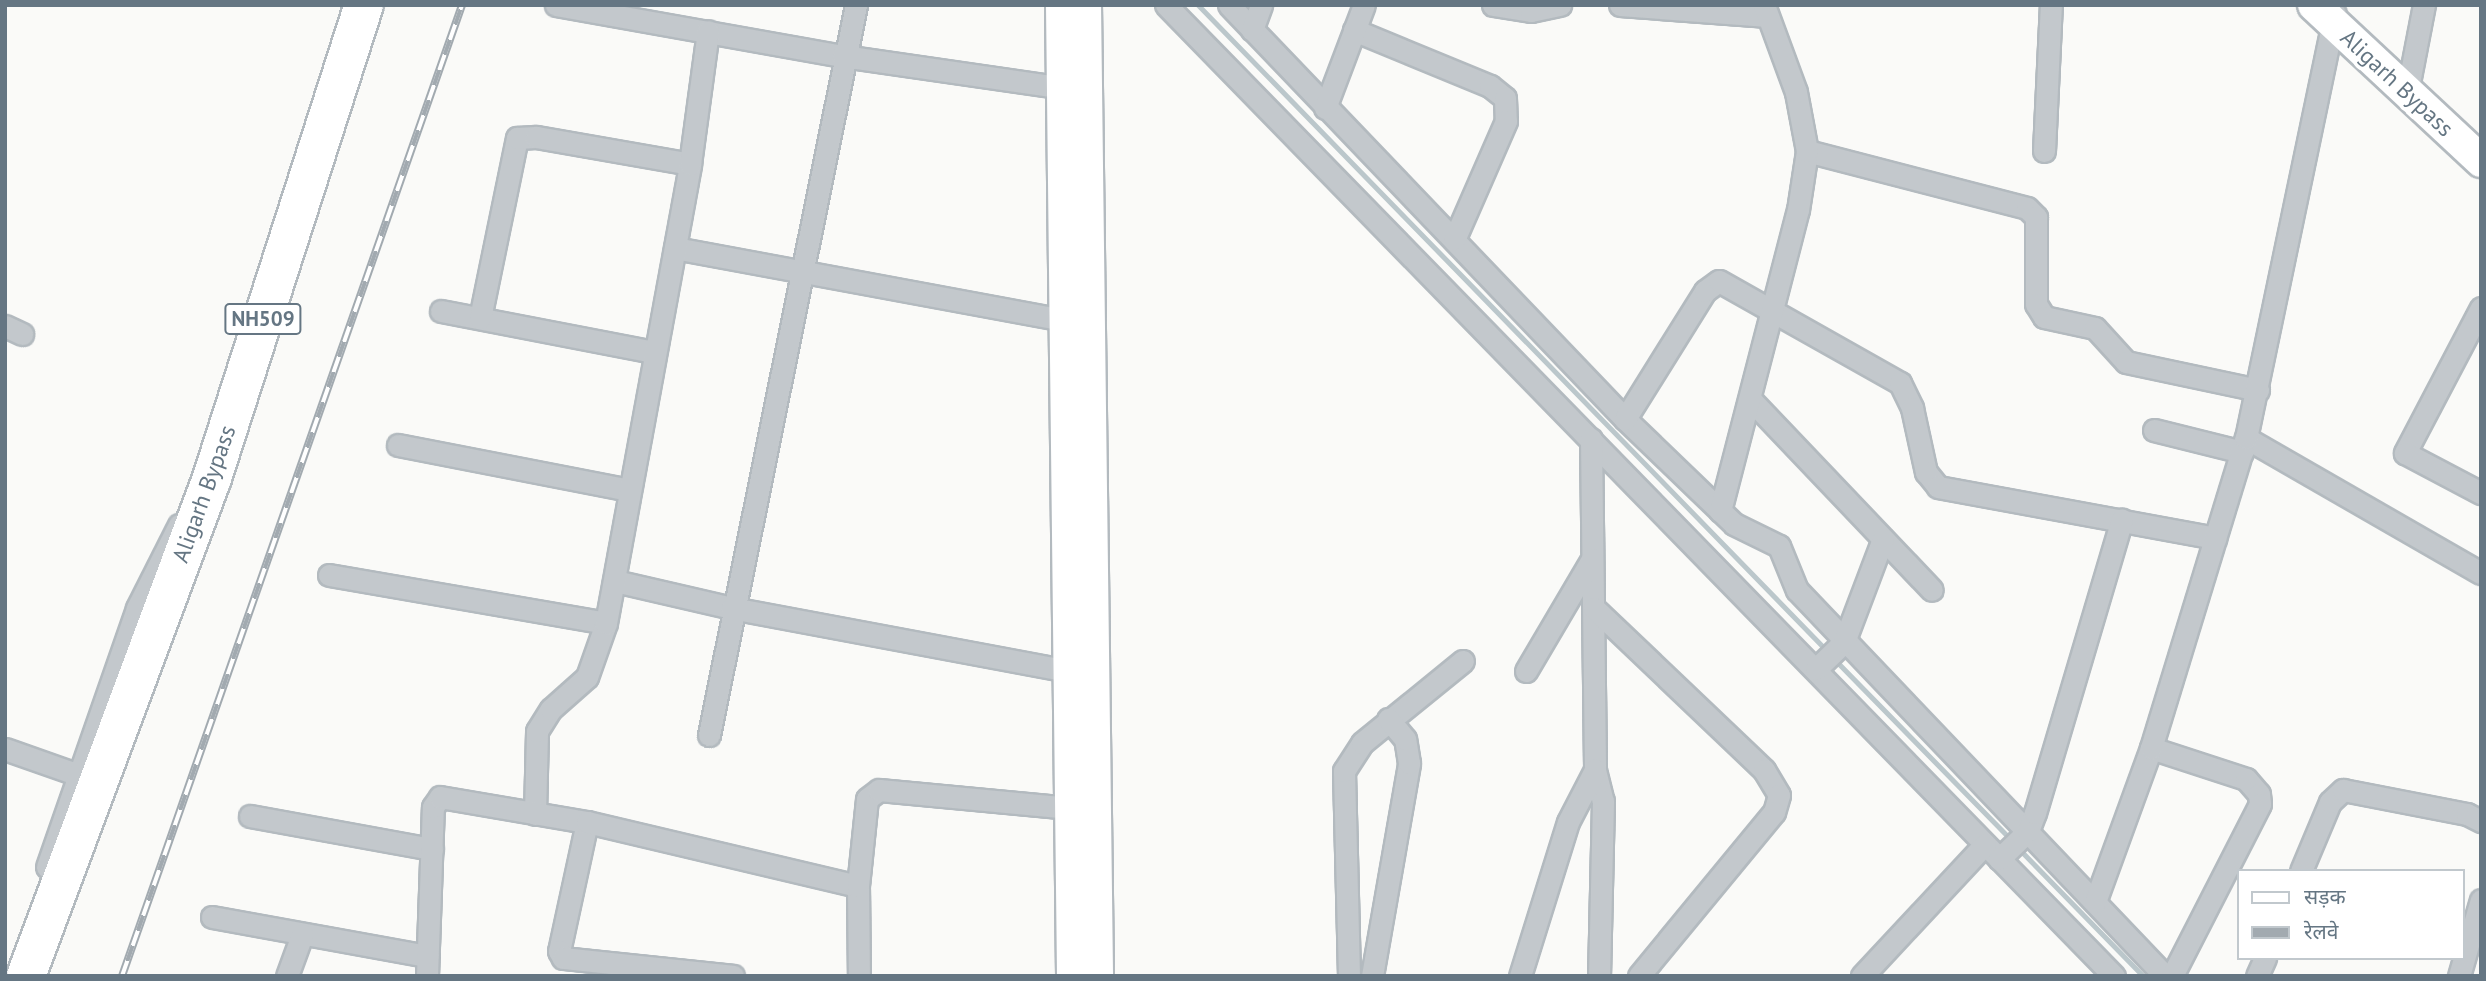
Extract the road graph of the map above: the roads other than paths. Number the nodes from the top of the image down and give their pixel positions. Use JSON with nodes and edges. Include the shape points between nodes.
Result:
{"nodes":[{"id":1,"x":556,"y":5,"type":"edge"},
{"id":2,"x":856,"y":5,"type":"edge"},
{"id":3,"x":1062,"y":5,"type":"edge"},
{"id":4,"x":1086,"y":5,"type":"edge"},
{"id":5,"x":1166,"y":5,"type":"edge"},
{"id":6,"x":1228,"y":5,"type":"edge"},
{"id":7,"x":1261,"y":5,"type":"edge"},
{"id":8,"x":1363,"y":5,"type":"edge"},
{"id":9,"x":1493,"y":5,"type":"edge"},
{"id":10,"x":1560,"y":5,"type":"edge"},
{"id":11,"x":1620,"y":5,"type":"edge"},
{"id":12,"x":2051,"y":5,"type":"edge"},
{"id":13,"x":2424,"y":5,"type":"edge"},
{"id":14,"x":356,"y":8,"type":"edge"},
{"id":15,"x":1766,"y":11,"type":"edge"},
{"id":16,"x":2328,"y":11,"type":"edge"},
{"id":17,"x":666,"y":14,"type":"edge"},
{"id":18,"x":1252,"y":30,"type":"junction"},
{"id":19,"x":1354,"y":30,"type":"junction"},
{"id":20,"x":708,"y":31,"type":"junction"},
{"id":21,"x":843,"y":56,"type":"junction"},
{"id":22,"x":1064,"y":88,"type":"junction"},
{"id":23,"x":2407,"y":93,"type":"junction"},
{"id":24,"x":1325,"y":108,"type":"junction"},
{"id":25,"x":1807,"y":151,"type":"junction"},
{"id":26,"x":2044,"y":151,"type":"dead end"},
{"id":27,"x":2481,"y":160,"type":"edge"},
{"id":28,"x":690,"y":164,"type":"junction"},
{"id":29,"x":1455,"y":238,"type":"junction"},
{"id":30,"x":675,"y":248,"type":"junction"},
{"id":31,"x":803,"y":269,"type":"junction"},
{"id":32,"x":2481,"y":308,"type":"edge"},
{"id":33,"x":1773,"y":309,"type":"junction"},
{"id":34,"x":441,"y":311,"type":"dead end"},
{"id":35,"x":480,"y":318,"type":"junction"},
{"id":36,"x":1065,"y":320,"type":"junction"},
{"id":37,"x":653,"y":352,"type":"junction"},
{"id":38,"x":2258,"y":390,"type":"junction"},
{"id":39,"x":1751,"y":400,"type":"junction"},
{"id":40,"x":1625,"y":419,"type":"junction"},
{"id":41,"x":2154,"y":430,"type":"dead end"},
{"id":42,"x":1591,"y":439,"type":"junction"},
{"id":43,"x":398,"y":445,"type":"dead end"},
{"id":44,"x":2244,"y":445,"type":"junction"},
{"id":45,"x":212,"y":478,"type":"junction"},
{"id":46,"x":629,"y":490,"type":"junction"},
{"id":47,"x":2481,"y":493,"type":"edge"},
{"id":48,"x":1720,"y":511,"type":"junction"},
{"id":49,"x":2122,"y":520,"type":"junction"},
{"id":50,"x":1883,"y":538,"type":"junction"},
{"id":51,"x":2215,"y":538,"type":"junction"},
{"id":52,"x":1593,"y":557,"type":"junction"},
{"id":53,"x":2481,"y":573,"type":"edge"},
{"id":54,"x":329,"y":575,"type":"dead end"},
{"id":55,"x":615,"y":581,"type":"junction"},
{"id":56,"x":1932,"y":590,"type":"dead end"},
{"id":57,"x":732,"y":608,"type":"junction"},
{"id":58,"x":1594,"y":608,"type":"junction"},
{"id":59,"x":606,"y":623,"type":"junction"},
{"id":60,"x":1831,"y":656,"type":"junction"},
{"id":61,"x":1463,"y":661,"type":"dead end"},
{"id":62,"x":1068,"y":671,"type":"junction"},
{"id":63,"x":1526,"y":671,"type":"dead end"},
{"id":64,"x":1388,"y":719,"type":"junction"},
{"id":65,"x":709,"y":735,"type":"dead end"},
{"id":66,"x":2151,"y":748,"type":"junction"},
{"id":67,"x":5,"y":749,"type":"edge"},
{"id":68,"x":1595,"y":770,"type":"junction"},
{"id":69,"x":79,"y":775,"type":"junction"},
{"id":70,"x":1070,"y":808,"type":"junction"},
{"id":71,"x":535,"y":814,"type":"junction"},
{"id":72,"x":250,"y":816,"type":"dead end"},
{"id":73,"x":2481,"y":821,"type":"edge"},
{"id":74,"x":587,"y":822,"type":"junction"},
{"id":75,"x":2008,"y":844,"type":"junction"},
{"id":76,"x":432,"y":849,"type":"junction"},
{"id":77,"x":2302,"y":869,"type":"edge"},
{"id":78,"x":858,"y":886,"type":"junction"},
{"id":79,"x":2481,"y":900,"type":"edge"},
{"id":80,"x":2095,"y":902,"type":"junction"},
{"id":81,"x":212,"y":917,"type":"dead end"},
{"id":82,"x":302,"y":935,"type":"junction"},
{"id":83,"x":2465,"y":955,"type":"edge"},
{"id":84,"x":427,"y":966,"type":"edge"},
{"id":85,"x":9,"y":976,"type":"edge"},
{"id":86,"x":26,"y":976,"type":"edge"},
{"id":87,"x":287,"y":976,"type":"edge"},
{"id":88,"x":733,"y":976,"type":"edge"},
{"id":89,"x":859,"y":976,"type":"edge"},
{"id":90,"x":1073,"y":976,"type":"edge"},
{"id":91,"x":1097,"y":976,"type":"edge"},
{"id":92,"x":1349,"y":976,"type":"edge"},
{"id":93,"x":1372,"y":976,"type":"edge"},
{"id":94,"x":1520,"y":976,"type":"edge"},
{"id":95,"x":1600,"y":976,"type":"edge"},
{"id":96,"x":1639,"y":976,"type":"edge"},
{"id":97,"x":1862,"y":976,"type":"edge"},
{"id":98,"x":2113,"y":976,"type":"edge"},
{"id":99,"x":2165,"y":976,"type":"edge"},
{"id":100,"x":2172,"y":976,"type":"edge"}],
"edges":[{"from":1,"to":17,"type":"street"},
{"from":2,"to":21,"type":"street"},
{"from":3,"to":22,"type":"main road"},
{"from":4,"to":91,"type":"main road"},
{"from":5,"to":42,"type":"street"},
{"from":6,"to":18,"type":"street"},
{"from":7,"to":18,"type":"street"},
{"from":8,"to":19,"type":"street"},
{"from":9,"to":10,"type":"street","via":[[1531,11]]},
{"from":11,"to":15,"type":"street"},
{"from":12,"to":26,"type":"street"},
{"from":13,"to":23,"type":"street"},
{"from":14,"to":45,"type":"highway","name":"Aligarh Bypass","number":"NH509"},
{"from":15,"to":25,"type":"street","via":[[1796,92]]},
{"from":16,"to":23,"type":"main road","name":"Aligarh Bypass"},
{"from":16,"to":38,"type":"street"},
{"from":17,"to":20,"type":"street"},
{"from":18,"to":24,"type":"street"},
{"from":19,"to":24,"type":"street"},
{"from":19,"to":29,"type":"street","via":[[1490,86],[1505,98],[1506,121]]},
{"from":20,"to":21,"type":"street"},
{"from":20,"to":28,"type":"street"},
{"from":21,"to":22,"type":"street"},
{"from":21,"to":31,"type":"street"},
{"from":22,"to":36,"type":"main road"},
{"from":23,"to":27,"type":"main road","name":"Aligarh Bypass"},
{"from":24,"to":29,"type":"street"},
{"from":25,"to":33,"type":"street"},
{"from":25,"to":38,"type":"street","via":[[2026,208],[2036,217],[2036,304],[2044,317],[2095,328],[2126,362]]},
{"from":28,"to":30,"type":"street"},
{"from":28,"to":35,"type":"street","via":[[536,136],[517,138]]},
{"from":29,"to":40,"type":"street"},
{"from":30,"to":31,"type":"street"},
{"from":30,"to":37,"type":"street"},
{"from":31,"to":36,"type":"street"},
{"from":31,"to":57,"type":"street"},
{"from":32,"to":47,"type":"street","via":[[2405,453]]},
{"from":33,"to":39,"type":"street"},
{"from":33,"to":40,"type":"street","via":[[1713,282]]},
{"from":33,"to":49,"type":"street","via":[[1900,383],[1912,408],[1928,477],[1938,487]]},
{"from":34,"to":35,"type":"street"},
{"from":35,"to":37,"type":"street"},
{"from":36,"to":62,"type":"main road"},
{"from":37,"to":46,"type":"street"},
{"from":38,"to":44,"type":"street"},
{"from":39,"to":48,"type":"street"},
{"from":39,"to":50,"type":"street"},
{"from":40,"to":48,"type":"street"},
{"from":41,"to":44,"type":"street"},
{"from":42,"to":52,"type":"street"},
{"from":42,"to":60,"type":"street"},
{"from":43,"to":46,"type":"street"},
{"from":44,"to":51,"type":"street"},
{"from":44,"to":53,"type":"street"},
{"from":45,"to":69,"type":"street","via":[[171,536],[137,608]]},
{"from":45,"to":86,"type":"highway","name":"Aligarh Bypass","number":"NH509"},
{"from":46,"to":55,"type":"street"},
{"from":48,"to":60,"type":"street","via":[[1749,534],[1779,546]]},
{"from":49,"to":51,"type":"street"},
{"from":49,"to":75,"type":"street"},
{"from":50,"to":56,"type":"street"},
{"from":50,"to":60,"type":"street"},
{"from":51,"to":66,"type":"street"},
{"from":52,"to":58,"type":"street"},
{"from":52,"to":63,"type":"street"},
{"from":54,"to":59,"type":"street"},
{"from":55,"to":57,"type":"street"},
{"from":55,"to":59,"type":"street"},
{"from":57,"to":62,"type":"street"},
{"from":57,"to":65,"type":"street"},
{"from":58,"to":68,"type":"street"},
{"from":58,"to":96,"type":"street","via":[[1764,770],[1779,795],[1774,812]]},
{"from":59,"to":71,"type":"street","via":[[587,677],[551,709],[537,731]]},
{"from":60,"to":75,"type":"street"},
{"from":60,"to":75,"type":"street"},
{"from":61,"to":64,"type":"street"},
{"from":62,"to":70,"type":"main road"},
{"from":64,"to":92,"type":"street","via":[[1362,743],[1344,771]]},
{"from":64,"to":93,"type":"street","via":[[1405,739],[1409,763]]},
{"from":66,"to":80,"type":"street"},
{"from":66,"to":100,"type":"street","via":[[2246,779],[2259,794],[2260,804]]},
{"from":67,"to":69,"type":"street"},
{"from":68,"to":94,"type":"street","via":[[1568,822]]},
{"from":68,"to":95,"type":"street","via":[[1603,801]]},
{"from":69,"to":85,"type":"street"},
{"from":70,"to":78,"type":"street","via":[[879,790],[867,799]]},
{"from":70,"to":90,"type":"main road"},
{"from":71,"to":74,"type":"street"},
{"from":71,"to":76,"type":"street","via":[[440,797],[433,807]]},
{"from":72,"to":76,"type":"street"},
{"from":73,"to":77,"type":"street","via":[[2467,814],[2343,790],[2330,802]]},
{"from":74,"to":78,"type":"street"},
{"from":74,"to":88,"type":"street","via":[[559,951],[563,958]]},
{"from":75,"to":80,"type":"street"},
{"from":75,"to":97,"type":"street"},
{"from":75,"to":98,"type":"street"},
{"from":76,"to":84,"type":"street"},
{"from":78,"to":89,"type":"street"},
{"from":79,"to":83,"type":"street"},
{"from":80,"to":99,"type":"street"},
{"from":81,"to":82,"type":"street"},
{"from":82,"to":84,"type":"street"},
{"from":82,"to":87,"type":"street"}]}
